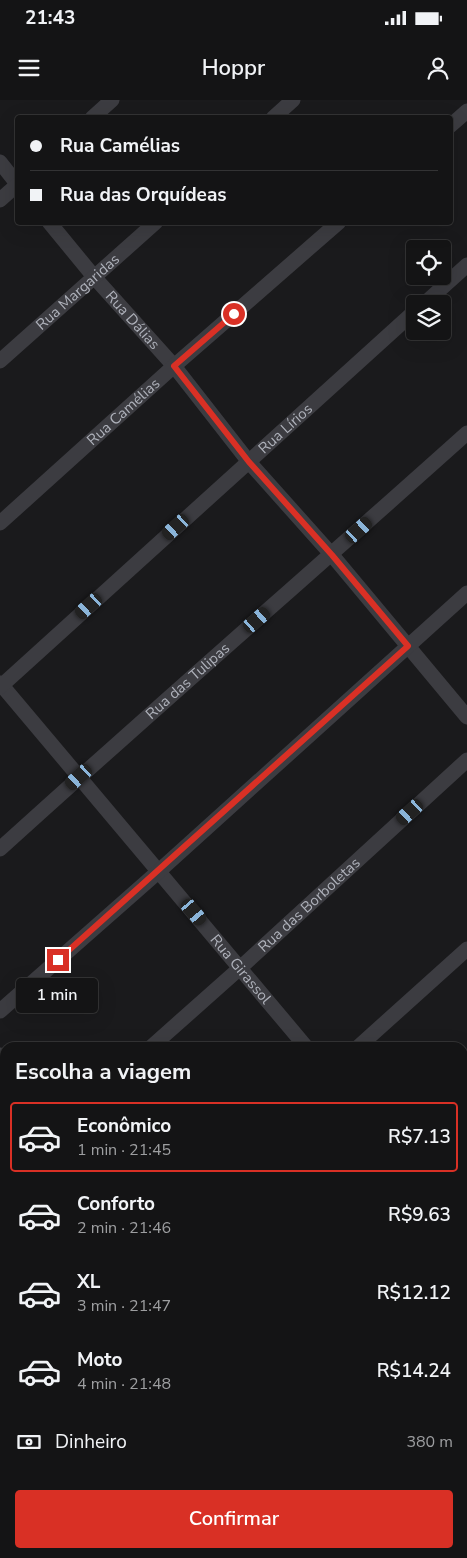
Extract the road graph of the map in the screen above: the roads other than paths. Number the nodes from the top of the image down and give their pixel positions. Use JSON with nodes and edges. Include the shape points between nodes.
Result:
{"nodes":[{"id":1,"x":112,"y":100,"type":"edge"},
{"id":2,"x":293,"y":100,"type":"edge"},
{"id":3,"x":467,"y":111,"type":"edge"},
{"id":4,"x":95,"y":115,"type":"edge"},
{"id":5,"x":276,"y":115,"type":"edge"},
{"id":6,"x":453,"y":123,"type":"edge"},
{"id":7,"x":0,"y":162,"type":"edge"},
{"id":8,"x":15,"y":181,"type":"edge"},
{"id":9,"x":15,"y":186,"type":"edge"},
{"id":10,"x":0,"y":200,"type":"edge"},
{"id":11,"x":51,"y":225,"type":"edge"},
{"id":12,"x":153,"y":225,"type":"edge"},
{"id":13,"x":336,"y":225,"type":"edge"},
{"id":14,"x":467,"y":265,"type":"edge"},
{"id":15,"x":95,"y":278,"type":"junction"},
{"id":16,"x":434,"y":295,"type":"edge"},
{"id":17,"x":406,"y":320,"type":"edge"},
{"id":18,"x":0,"y":361,"type":"edge"},
{"id":19,"x":174,"y":366,"type":"junction"},
{"id":20,"x":467,"y":433,"type":"edge"},
{"id":21,"x":249,"y":462,"type":"junction"},
{"id":22,"x":0,"y":522,"type":"edge"},
{"id":23,"x":332,"y":555,"type":"junction"},
{"id":24,"x":467,"y":593,"type":"edge"},
{"id":25,"x":408,"y":646,"type":"junction"},
{"id":26,"x":1,"y":685,"type":"edge"},
{"id":27,"x":467,"y":717,"type":"edge"},
{"id":28,"x":467,"y":760,"type":"edge"},
{"id":29,"x":79,"y":777,"type":"junction"},
{"id":30,"x":0,"y":849,"type":"edge"},
{"id":31,"x":159,"y":871,"type":"junction"},
{"id":32,"x":467,"y":949,"type":"edge"},
{"id":33,"x":240,"y":968,"type":"junction"},
{"id":34,"x":0,"y":1011,"type":"edge"},
{"id":35,"x":157,"y":1042,"type":"edge"},
{"id":36,"x":302,"y":1042,"type":"edge"},
{"id":37,"x":364,"y":1042,"type":"edge"}],
"edges":[{"from":1,"to":4,"type":"street"},
{"from":2,"to":5,"type":"street"},
{"from":3,"to":6,"type":"street"},
{"from":7,"to":8,"type":"street"},
{"from":9,"to":10,"type":"street"},
{"from":11,"to":15,"type":"street","name":"Rua Dálias"},
{"from":12,"to":15,"type":"street","name":"Rua Margaridas"},
{"from":13,"to":19,"type":"street","name":"Rua Camélias"},
{"from":14,"to":16,"type":"street"},
{"from":15,"to":18,"type":"street","name":"Rua Margaridas"},
{"from":15,"to":19,"type":"street","name":"Rua Dálias"},
{"from":17,"to":21,"type":"street","name":"Rua Lírios"},
{"from":19,"to":21,"type":"street","name":"Rua Dálias"},
{"from":19,"to":22,"type":"street","name":"Rua Camélias"},
{"from":20,"to":23,"type":"street","name":"Rua das Tulipas"},
{"from":21,"to":23,"type":"street","name":"Rua Dálias"},
{"from":21,"to":26,"type":"street","name":"Rua Lírios"},
{"from":23,"to":25,"type":"street","name":"Rua Dálias"},
{"from":23,"to":29,"type":"street","name":"Rua das Tulipas"},
{"from":24,"to":25,"type":"street"},
{"from":25,"to":27,"type":"street","name":"Rua Dálias"},
{"from":25,"to":31,"type":"street"},
{"from":26,"to":29,"type":"street","name":"Rua Girassol"},
{"from":28,"to":33,"type":"street","name":"Rua das Borboletas"},
{"from":29,"to":30,"type":"street","name":"Rua das Tulipas"},
{"from":29,"to":31,"type":"street","name":"Rua Girassol"},
{"from":31,"to":33,"type":"street","name":"Rua Girassol"},
{"from":31,"to":34,"type":"street"},
{"from":32,"to":37,"type":"street"},
{"from":33,"to":35,"type":"street","name":"Rua das Borboletas"},
{"from":33,"to":36,"type":"street","name":"Rua Girassol"}]}
